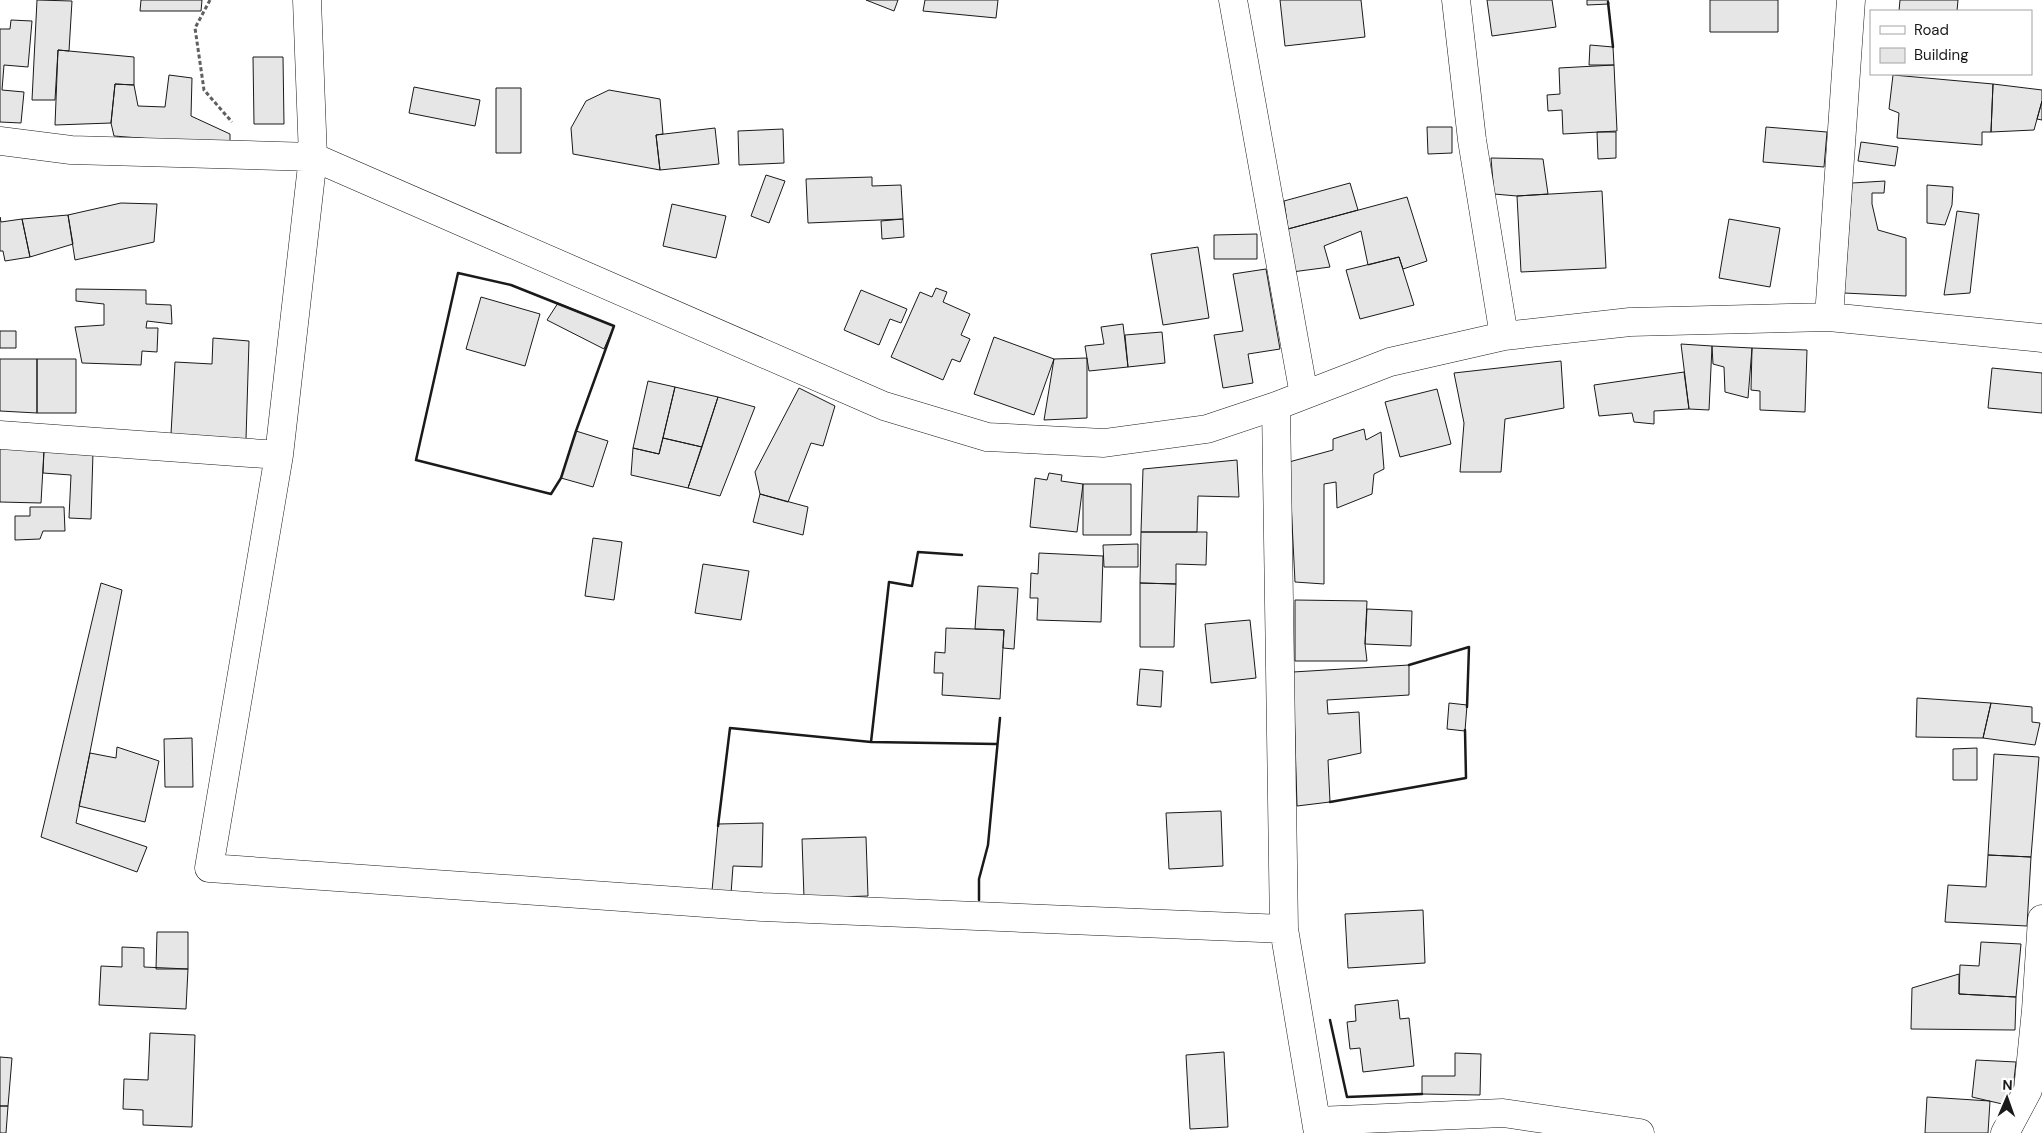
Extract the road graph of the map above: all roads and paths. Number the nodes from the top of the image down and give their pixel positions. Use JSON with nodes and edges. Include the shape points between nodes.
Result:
{"nodes":[{"id":1,"x":210,"y":0,"type":"edge"},
{"id":2,"x":307,"y":0,"type":"edge"},
{"id":3,"x":1234,"y":0,"type":"edge"},
{"id":4,"x":1456,"y":0,"type":"edge"},
{"id":5,"x":1850,"y":0,"type":"edge"},
{"id":6,"x":0,"y":141,"type":"edge"},
{"id":7,"x":259,"y":154,"type":"junction"},
{"id":8,"x":313,"y":157,"type":"junction"},
{"id":9,"x":1829,"y":317,"type":"junction"},
{"id":10,"x":1504,"y":336,"type":"junction"},
{"id":11,"x":2042,"y":338,"type":"edge"},
{"id":12,"x":1304,"y":395,"type":"junction"},
{"id":13,"x":1276,"y":406,"type":"junction"},
{"id":14,"x":0,"y":435,"type":"edge"},
{"id":15,"x":279,"y":455,"type":"junction"},
{"id":16,"x":2042,"y":919,"type":"edge"},
{"id":17,"x":1284,"y":929,"type":"junction"},
{"id":18,"x":1317,"y":1127,"type":"edge"},
{"id":19,"x":1640,"y":1133,"type":"edge"},
{"id":20,"x":2006,"y":1133,"type":"edge"}],
"edges":[{"from":1,"to":7,"type":"path","via":[[195,28],[204,90]]},
{"from":2,"to":8,"type":"street"},
{"from":3,"to":12,"type":"street"},
{"from":4,"to":10,"type":"street","via":[[1472,140]]},
{"from":5,"to":9,"type":"street"},
{"from":6,"to":7,"type":"street","via":[[71,150]]},
{"from":7,"to":8,"type":"street"},
{"from":8,"to":13,"type":"street","via":[[884,406],[987,437],[1104,443],[1207,429]]},
{"from":8,"to":15,"type":"street"},
{"from":9,"to":10,"type":"street","via":[[1630,322]]},
{"from":9,"to":11,"type":"street"},
{"from":10,"to":12,"type":"street","via":[[1390,362]]},
{"from":12,"to":13,"type":"street"},
{"from":13,"to":17,"type":"street"},
{"from":14,"to":15,"type":"street"},
{"from":15,"to":17,"type":"street","via":[[208,868],[762,907]]},
{"from":16,"to":20,"type":"street","via":[[2028,1090]]},
{"from":17,"to":18,"type":"street"},
{"from":18,"to":19,"type":"street","via":[[1503,1113]]}]}
